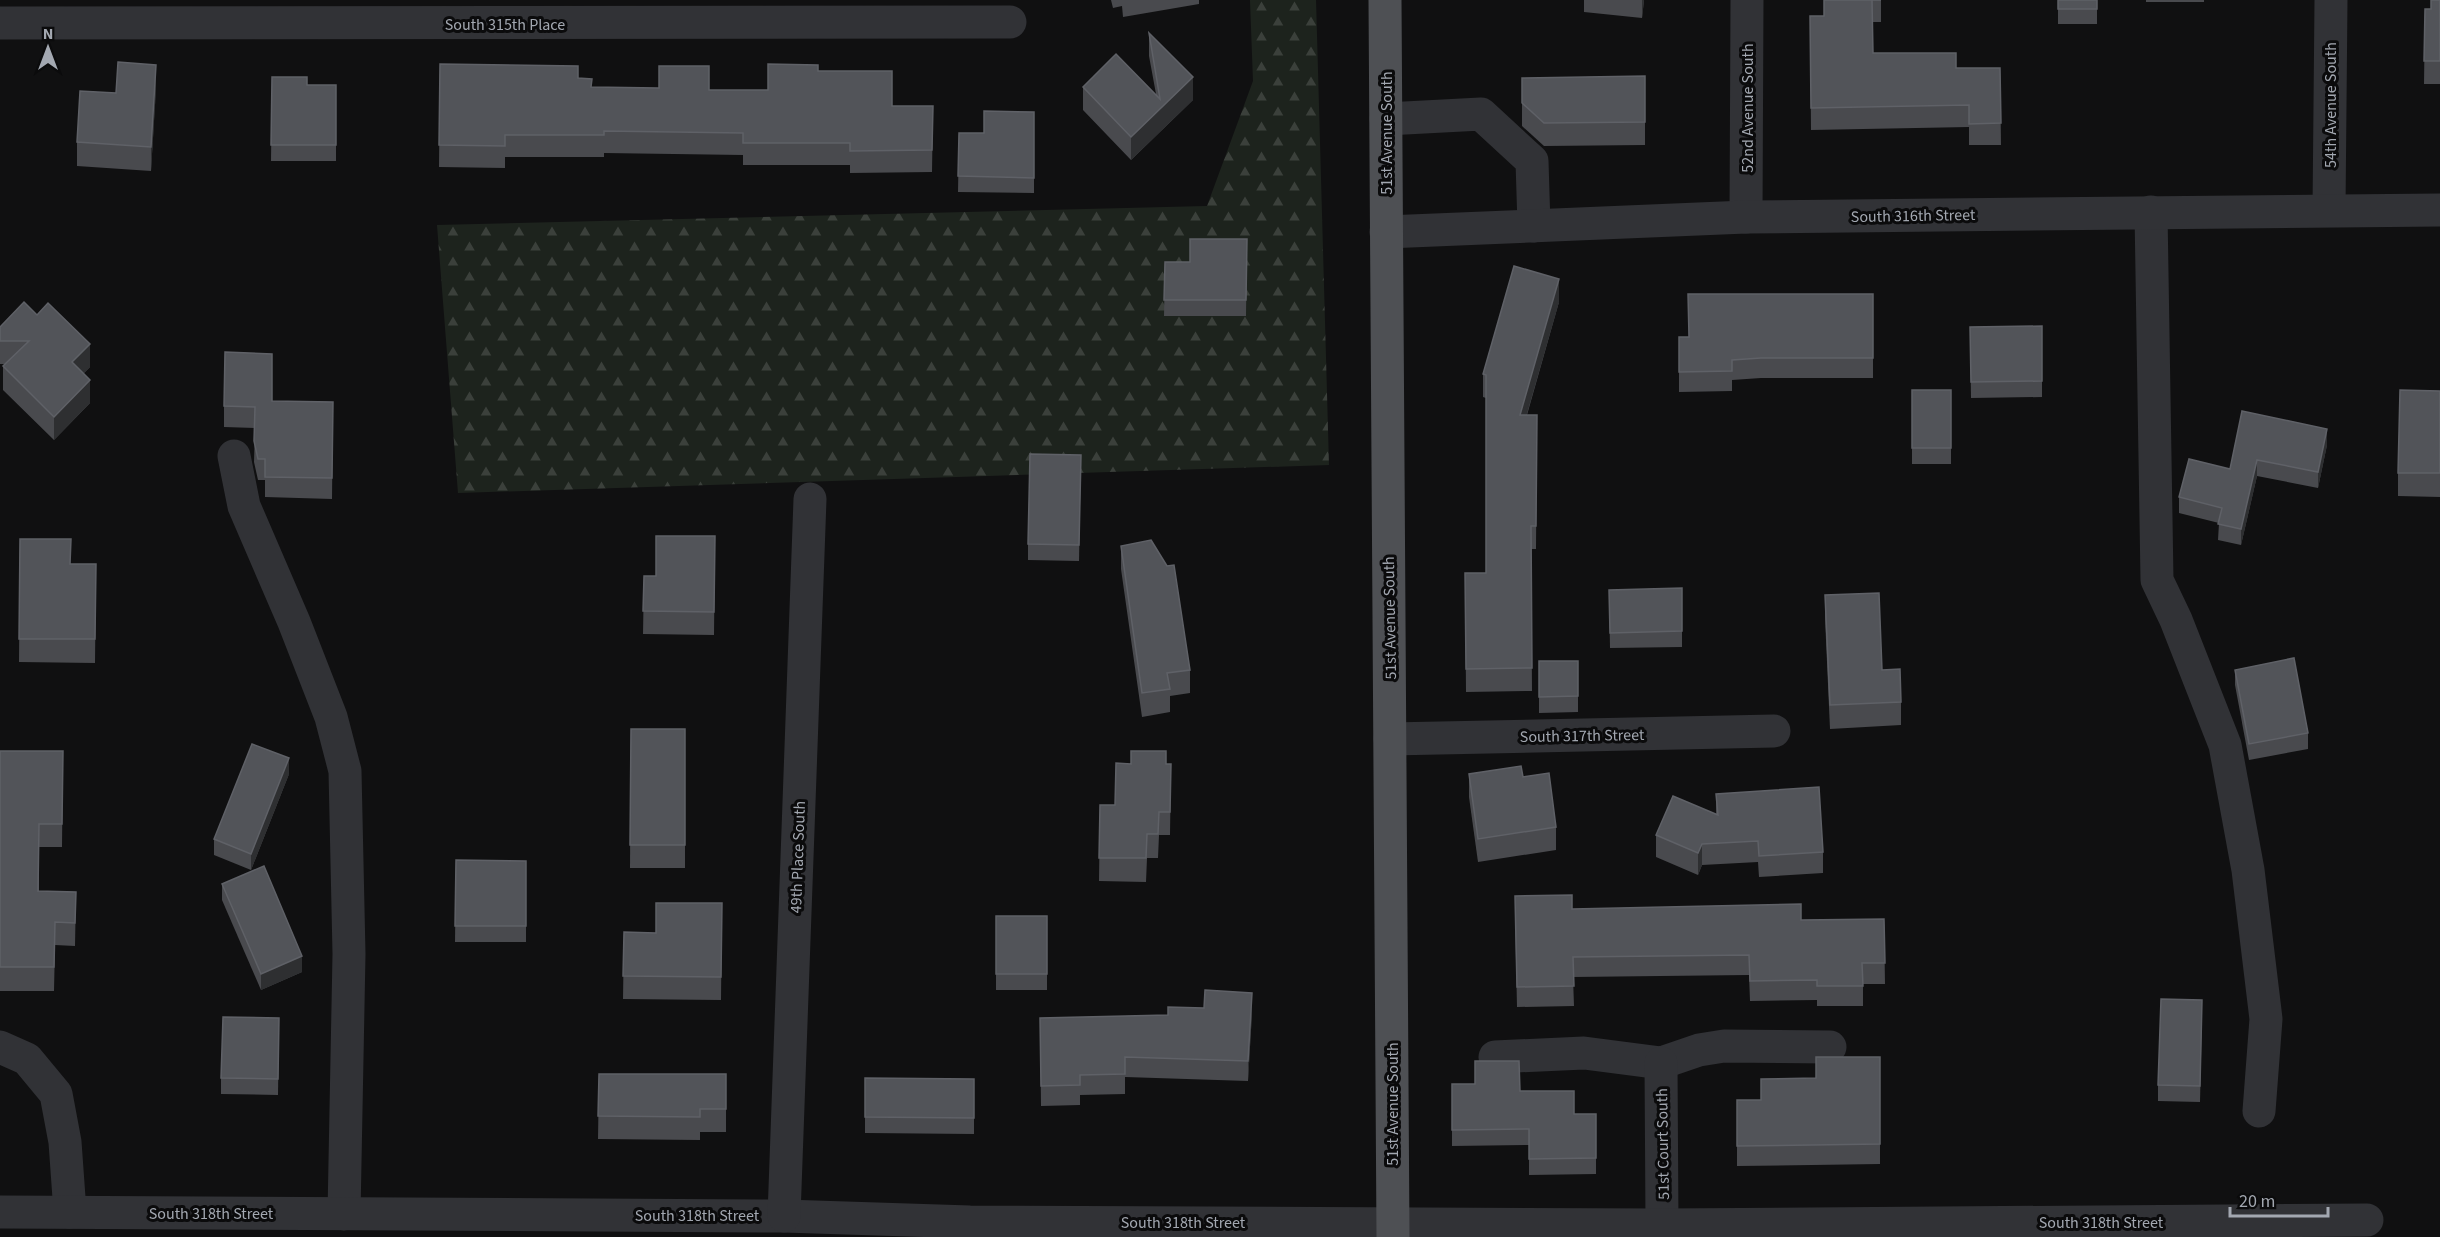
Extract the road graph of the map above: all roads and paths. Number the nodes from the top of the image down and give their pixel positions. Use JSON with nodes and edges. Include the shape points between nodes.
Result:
{"nodes":[{"id":1,"x":1385,"y":0,"type":"edge"},
{"id":2,"x":1747,"y":0,"type":"edge"},
{"id":3,"x":2331,"y":0,"type":"edge"},
{"id":4,"x":166,"y":11,"type":"edge"},
{"id":5,"x":607,"y":12,"type":"edge"},
{"id":6,"x":1010,"y":22,"type":"dead end"},
{"id":7,"x":0,"y":23,"type":"edge"},
{"id":8,"x":1386,"y":119,"type":"junction"},
{"id":9,"x":2330,"y":210,"type":"junction"},
{"id":10,"x":2440,"y":210,"type":"edge"},
{"id":11,"x":2151,"y":212,"type":"junction"},
{"id":12,"x":1746,"y":217,"type":"junction"},
{"id":13,"x":1534,"y":226,"type":"junction"},
{"id":14,"x":1386,"y":232,"type":"junction"},
{"id":15,"x":234,"y":456,"type":"dead end"},
{"id":16,"x":810,"y":499,"type":"dead end"},
{"id":17,"x":1774,"y":731,"type":"dead end"},
{"id":18,"x":1390,"y":739,"type":"junction"},
{"id":19,"x":0,"y":1047,"type":"edge"},
{"id":20,"x":1830,"y":1047,"type":"dead end"},
{"id":21,"x":1495,"y":1057,"type":"dead end"},
{"id":22,"x":1661,"y":1063,"type":"junction"},
{"id":23,"x":2259,"y":1111,"type":"dead end"},
{"id":24,"x":0,"y":1212,"type":"edge"},
{"id":25,"x":70,"y":1212,"type":"junction"},
{"id":26,"x":344,"y":1214,"type":"junction"},
{"id":27,"x":784,"y":1216,"type":"junction"},
{"id":28,"x":2367,"y":1220,"type":"dead end"},
{"id":29,"x":189,"y":1225,"type":"edge"},
{"id":30,"x":1662,"y":1225,"type":"junction"},
{"id":31,"x":970,"y":1229,"type":"edge"},
{"id":32,"x":1393,"y":1230,"type":"edge"},
{"id":33,"x":2000,"y":1230,"type":"edge"}],
"edges":[{"from":1,"to":8,"type":"main road","name":"51st Avenue South"},
{"from":2,"to":12,"type":"street","name":"52nd Avenue South"},
{"from":3,"to":9,"type":"street","name":"54th Avenue South"},
{"from":4,"to":5,"type":"street","name":"South 315th Place"},
{"from":4,"to":7,"type":"street","name":"South 315th Place"},
{"from":5,"to":6,"type":"street","name":"South 315th Place"},
{"from":8,"to":13,"type":"street","via":[[1481,114],[1532,161]]},
{"from":8,"to":14,"type":"main road","name":"51st Avenue South"},
{"from":9,"to":10,"type":"street","name":"South 316th Street"},
{"from":9,"to":11,"type":"street","name":"South 316th Street"},
{"from":11,"to":12,"type":"street","name":"South 316th Street"},
{"from":11,"to":23,"type":"street","via":[[2157,580],[2225,745],[2248,870],[2266,1019]]},
{"from":12,"to":13,"type":"street","name":"South 316th Street"},
{"from":13,"to":14,"type":"street","name":"South 316th Street"},
{"from":14,"to":18,"type":"main road","name":"51st Avenue South"},
{"from":15,"to":26,"type":"street","via":[[244,506],[331,717],[345,771],[349,954]]},
{"from":16,"to":27,"type":"street","name":"49th Place South"},
{"from":17,"to":18,"type":"street","name":"South 317th Street"},
{"from":18,"to":32,"type":"main road","name":"51st Avenue South"},
{"from":19,"to":25,"type":"street","via":[[27,1059],[56,1094],[65,1142]]},
{"from":20,"to":22,"type":"street","via":[[1724,1046]]},
{"from":21,"to":22,"type":"street","via":[[1584,1053]]},
{"from":22,"to":30,"type":"street","name":"51st Court South"},
{"from":24,"to":25,"type":"street","name":"South 318th Street"},
{"from":25,"to":29,"type":"street","name":"South 318th Street"},
{"from":26,"to":27,"type":"street","name":"South 318th Street"},
{"from":26,"to":29,"type":"street","name":"South 318th Street"},
{"from":27,"to":31,"type":"street","name":"South 318th Street"},
{"from":28,"to":33,"type":"street","name":"South 318th Street"},
{"from":30,"to":32,"type":"street","name":"South 318th Street"},
{"from":30,"to":33,"type":"street","name":"South 318th Street"},
{"from":31,"to":32,"type":"street","name":"South 318th Street"}]}
